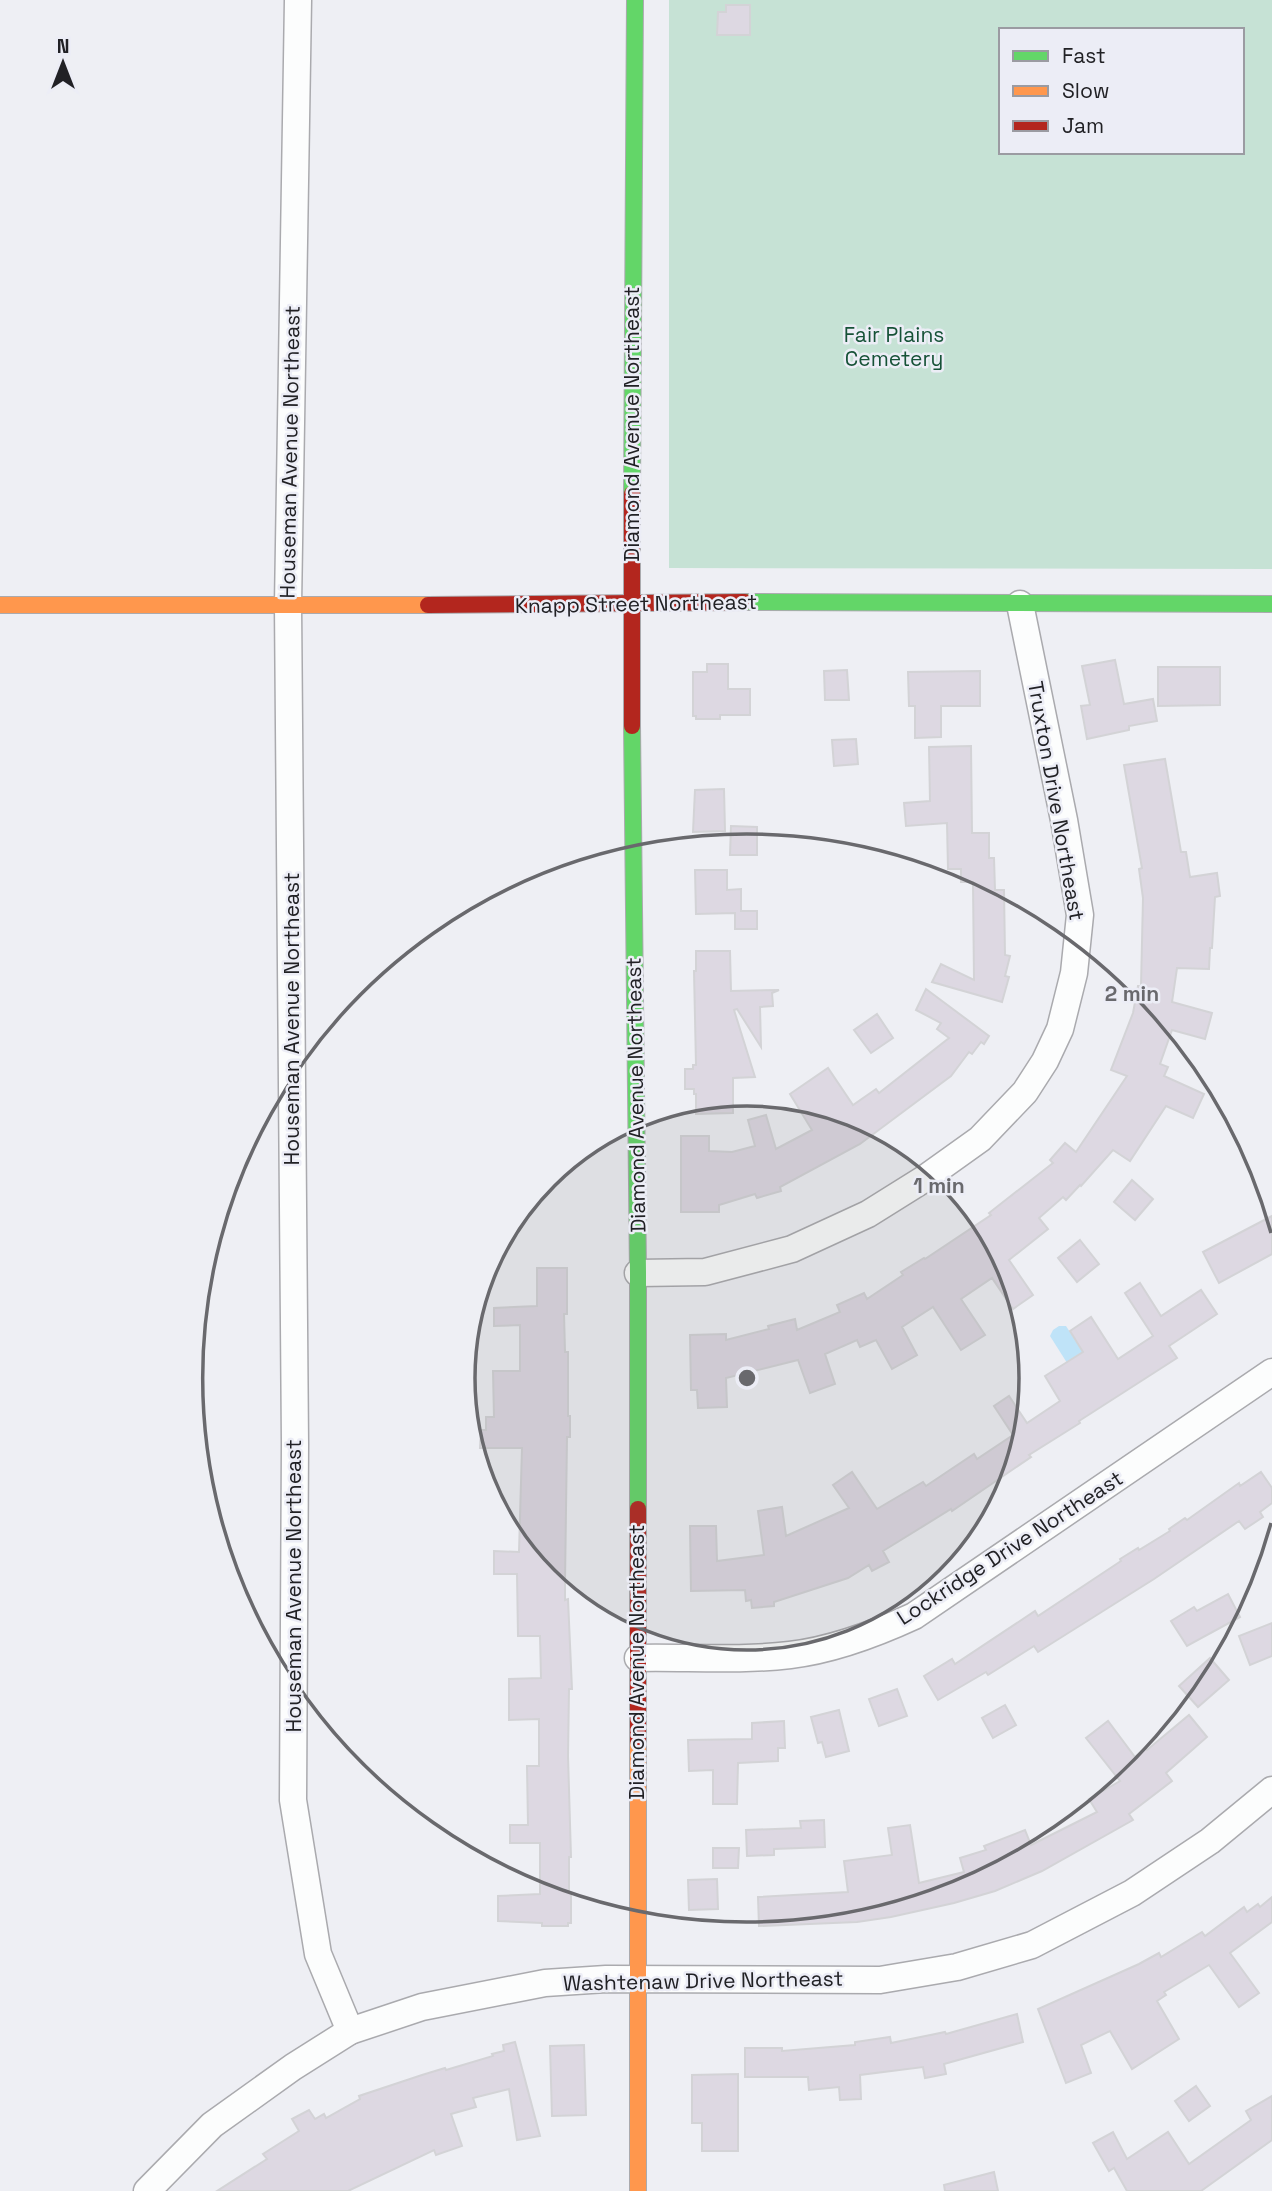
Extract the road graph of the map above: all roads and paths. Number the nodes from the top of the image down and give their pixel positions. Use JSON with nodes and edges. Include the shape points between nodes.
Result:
{"nodes":[{"id":1,"x":298,"y":0,"type":"edge"},
{"id":2,"x":635,"y":0,"type":"edge"},
{"id":3,"x":631,"y":604,"type":"junction"},
{"id":4,"x":1020,"y":604,"type":"junction"},
{"id":5,"x":1272,"y":604,"type":"edge"},
{"id":6,"x":0,"y":605,"type":"edge"},
{"id":7,"x":288,"y":605,"type":"junction"},
{"id":8,"x":638,"y":1273,"type":"junction"},
{"id":9,"x":1272,"y":1372,"type":"edge"},
{"id":10,"x":638,"y":1658,"type":"junction"},
{"id":11,"x":1272,"y":1790,"type":"edge"},
{"id":12,"x":637,"y":1979,"type":"junction"},
{"id":13,"x":350,"y":2031,"type":"junction"},
{"id":14,"x":147,"y":2191,"type":"edge"},
{"id":15,"x":638,"y":2191,"type":"edge"}],
"edges":[{"from":1,"to":7,"type":"street","name":"Houseman Avenue Northeast"},
{"from":2,"to":3,"type":"street","name":"Diamond Avenue Northeast"},
{"from":3,"to":4,"type":"street","name":"Knapp Street Northeast"},
{"from":3,"to":7,"type":"street","name":"Knapp Street Northeast"},
{"from":3,"to":8,"type":"street","name":"Diamond Avenue Northeast"},
{"from":4,"to":5,"type":"street","name":"Knapp Street Northeast"},
{"from":4,"to":8,"type":"street","name":"Truxton Drive Northeast","via":[[1080,915],[1071,985],[1060,1029],[1045,1061],[1026,1092],[980,1139],[868,1214],[792,1249],[705,1272]]},
{"from":6,"to":7,"type":"street","name":"Knapp Street Northeast"},
{"from":7,"to":13,"type":"street","name":"Houseman Avenue Northeast","via":[[295,1430],[293,1800],[318,1954]]},
{"from":8,"to":10,"type":"street","name":"Diamond Avenue Northeast"},
{"from":9,"to":10,"type":"street","name":"Lockridge Drive Northeast","via":[[914,1616],[888,1628],[833,1647],[790,1655]]},
{"from":10,"to":12,"type":"street","name":"Diamond Avenue Northeast"},
{"from":11,"to":12,"type":"street","name":"Washtenaw Drive Northeast","via":[[1210,1841],[1132,1893],[1032,1945],[957,1967],[880,1980]]},
{"from":12,"to":13,"type":"street","name":"Washtenaw Drive Northeast","via":[[545,1983],[422,2007]]},
{"from":12,"to":15,"type":"street","name":"Diamond Avenue Northeast"},
{"from":13,"to":14,"type":"street","name":"Washtenaw Drive Northeast","via":[[212,2125]]}]}
